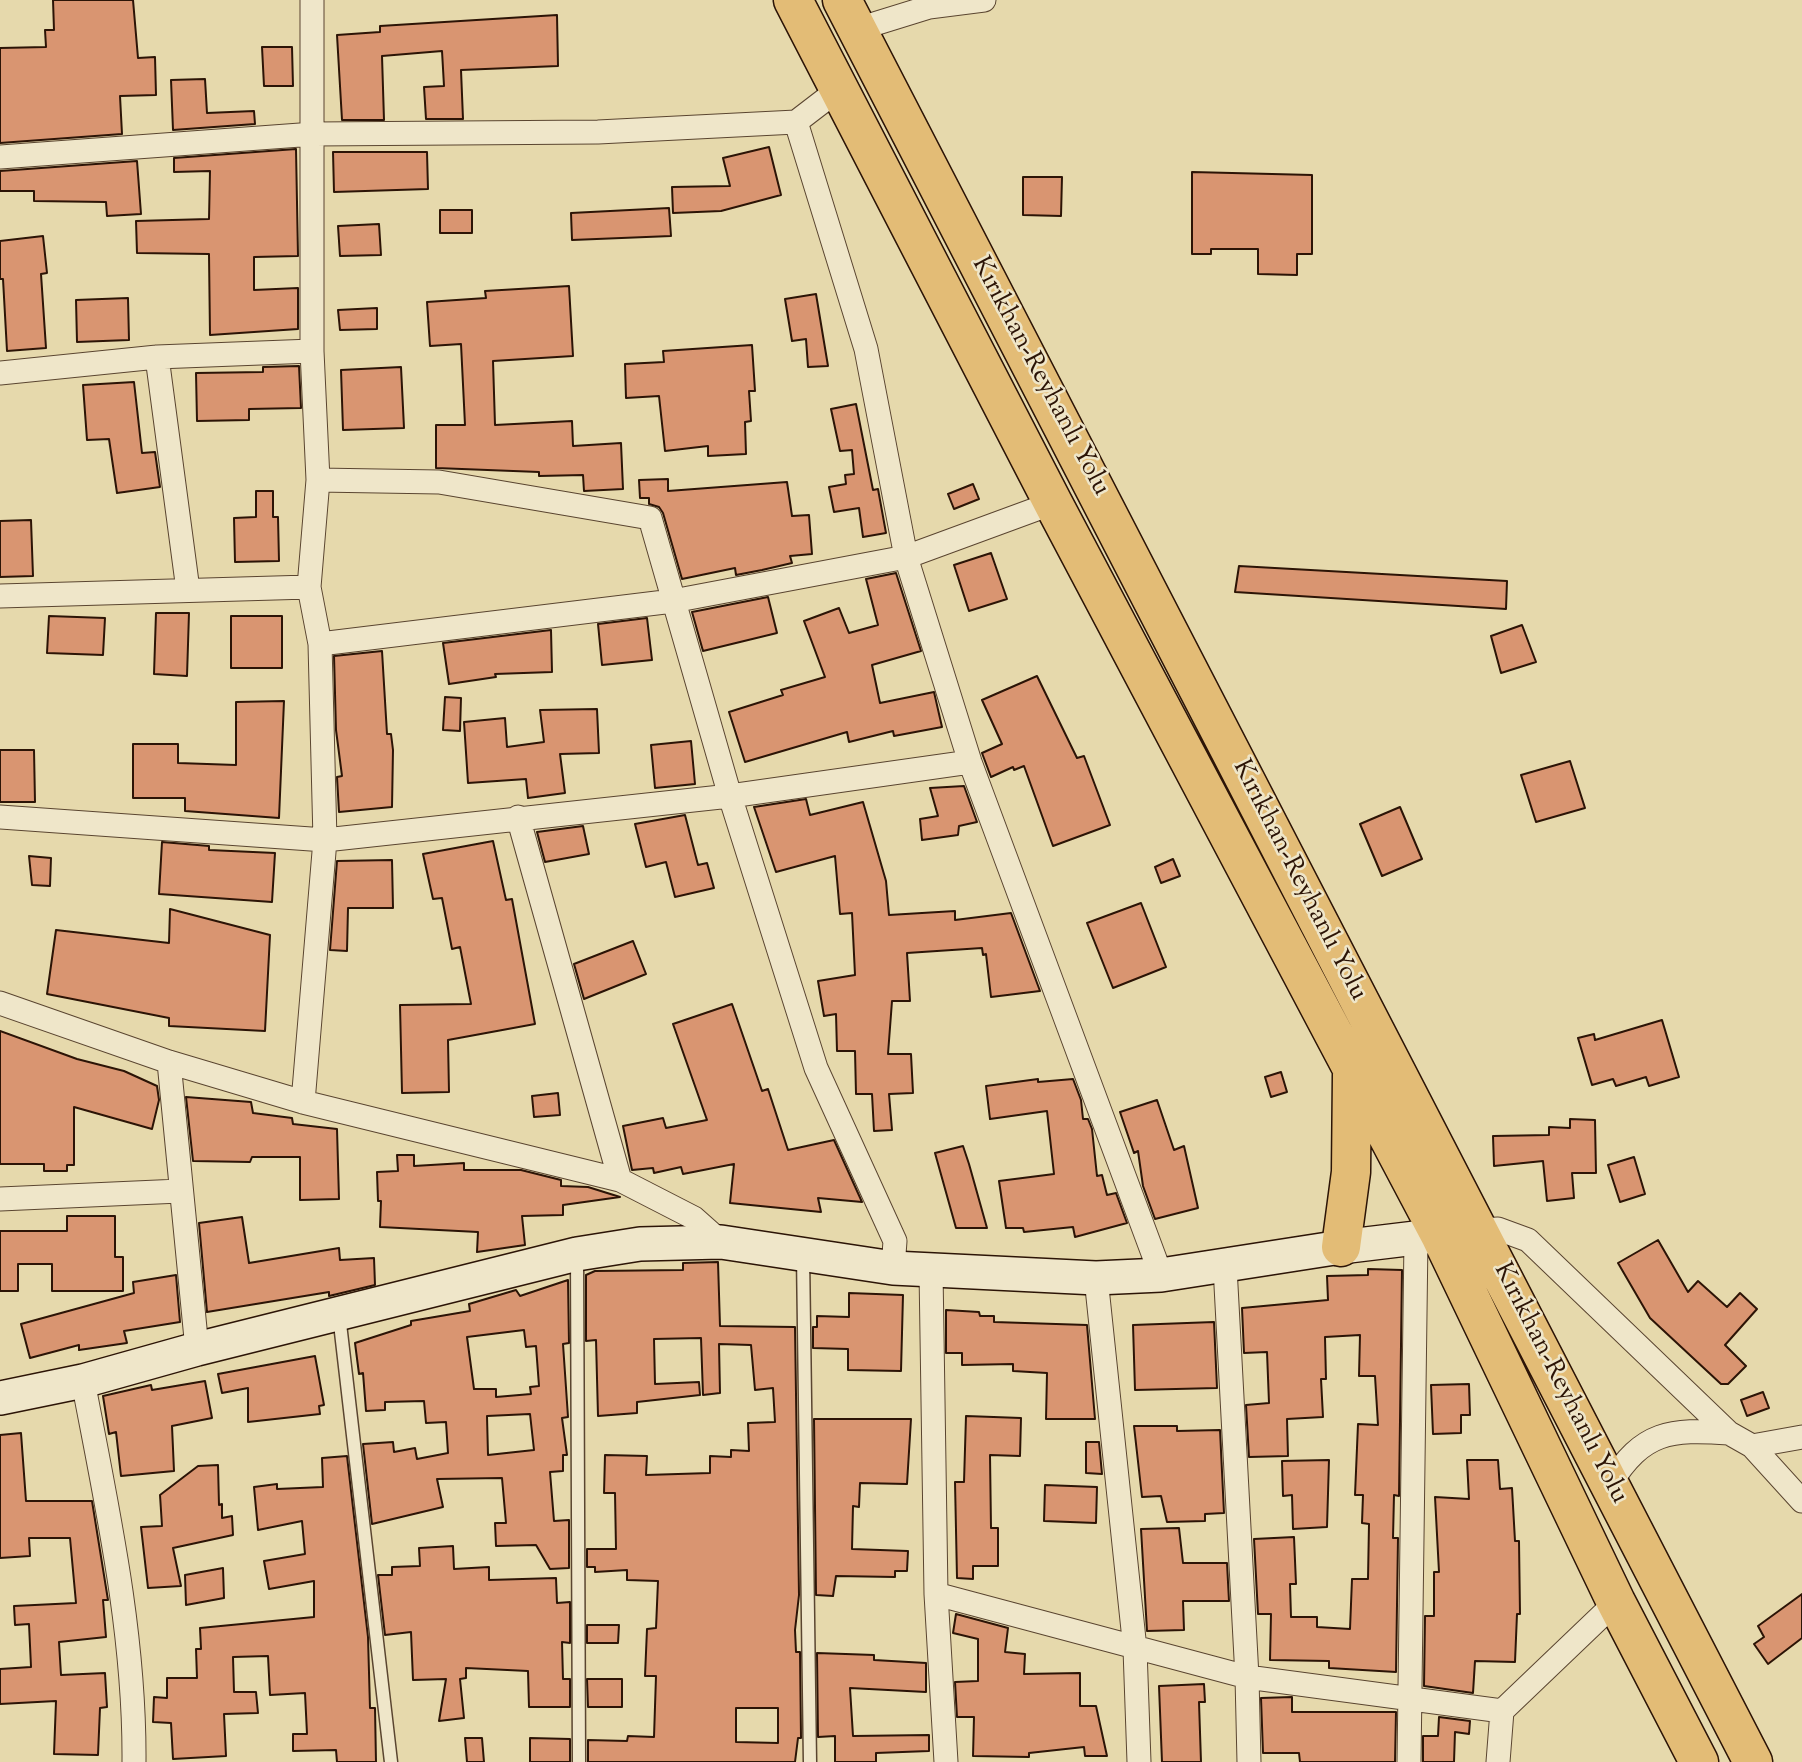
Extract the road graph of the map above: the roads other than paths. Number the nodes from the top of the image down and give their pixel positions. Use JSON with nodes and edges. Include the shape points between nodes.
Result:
{"nodes":[{"id":1,"x":312,"y":0,"type":"edge"},
{"id":2,"x":793,"y":0,"type":"edge"},
{"id":3,"x":984,"y":0,"type":"edge"},
{"id":4,"x":850,"y":15,"type":"edge"},
{"id":5,"x":839,"y":89,"type":"junction"},
{"id":6,"x":796,"y":122,"type":"junction"},
{"id":7,"x":314,"y":134,"type":"junction"},
{"id":8,"x":0,"y":157,"type":"edge"},
{"id":9,"x":312,"y":351,"type":"junction"},
{"id":10,"x":157,"y":357,"type":"junction"},
{"id":11,"x":0,"y":373,"type":"edge"},
{"id":12,"x":318,"y":480,"type":"junction"},
{"id":13,"x":1054,"y":503,"type":"junction"},
{"id":14,"x":906,"y":557,"type":"junction"},
{"id":15,"x":309,"y":587,"type":"junction"},
{"id":16,"x":188,"y":590,"type":"junction"},
{"id":17,"x":0,"y":596,"type":"edge"},
{"id":18,"x":673,"y":601,"type":"junction"},
{"id":19,"x":320,"y":644,"type":"junction"},
{"id":20,"x":970,"y":762,"type":"junction"},
{"id":21,"x":730,"y":796,"type":"junction"},
{"id":22,"x":0,"y":817,"type":"edge"},
{"id":23,"x":518,"y":817,"type":"junction"},
{"id":24,"x":325,"y":840,"type":"junction"},
{"id":25,"x":0,"y":1003,"type":"edge"},
{"id":26,"x":169,"y":1062,"type":"junction"},
{"id":27,"x":1352,"y":1069,"type":"junction"},
{"id":28,"x":303,"y":1102,"type":"junction"},
{"id":29,"x":620,"y":1180,"type":"junction"},
{"id":30,"x":180,"y":1191,"type":"junction"},
{"id":31,"x":0,"y":1199,"type":"edge"},
{"id":32,"x":1479,"y":1230,"type":"junction"},
{"id":33,"x":1428,"y":1237,"type":"junction"},
{"id":34,"x":721,"y":1242,"type":"junction"},
{"id":35,"x":1340,"y":1247,"type":"junction"},
{"id":36,"x":803,"y":1253,"type":"junction"},
{"id":37,"x":577,"y":1254,"type":"junction"},
{"id":38,"x":1225,"y":1267,"type":"junction"},
{"id":39,"x":893,"y":1268,"type":"junction"},
{"id":40,"x":931,"y":1271,"type":"junction"},
{"id":41,"x":1161,"y":1275,"type":"junction"},
{"id":42,"x":1096,"y":1278,"type":"junction"},
{"id":43,"x":339,"y":1315,"type":"junction"},
{"id":44,"x":197,"y":1349,"type":"junction"},
{"id":45,"x":83,"y":1381,"type":"junction"},
{"id":46,"x":0,"y":1398,"type":"edge"},
{"id":47,"x":1729,"y":1433,"type":"junction"},
{"id":48,"x":1802,"y":1437,"type":"edge"},
{"id":49,"x":1752,"y":1446,"type":"junction"},
{"id":50,"x":1610,"y":1484,"type":"junction"},
{"id":51,"x":1802,"y":1501,"type":"edge"},
{"id":52,"x":936,"y":1594,"type":"junction"},
{"id":53,"x":1616,"y":1602,"type":"junction"},
{"id":54,"x":1135,"y":1649,"type":"junction"},
{"id":55,"x":1247,"y":1677,"type":"junction"},
{"id":56,"x":1410,"y":1699,"type":"junction"},
{"id":57,"x":1503,"y":1711,"type":"junction"},
{"id":58,"x":134,"y":1762,"type":"edge"},
{"id":59,"x":391,"y":1762,"type":"edge"},
{"id":60,"x":579,"y":1762,"type":"edge"},
{"id":61,"x":810,"y":1762,"type":"edge"},
{"id":62,"x":946,"y":1762,"type":"edge"},
{"id":63,"x":1139,"y":1762,"type":"edge"},
{"id":64,"x":1249,"y":1762,"type":"edge"},
{"id":65,"x":1409,"y":1762,"type":"edge"},
{"id":66,"x":1498,"y":1762,"type":"edge"},
{"id":67,"x":1699,"y":1762,"type":"edge"},
{"id":68,"x":1754,"y":1762,"type":"edge"}],
"edges":[{"from":1,"to":7,"type":"street"},
{"from":2,"to":5,"type":"highway","name":"Kırıkhan-Reyhanlı Yolu"},
{"from":3,"to":4,"type":"street"},
{"from":4,"to":32,"type":"highway","name":"Kırıkhan-Reyhanlı Yolu"},
{"from":5,"to":6,"type":"street"},
{"from":5,"to":13,"type":"highway","name":"Kırıkhan-Reyhanlı Yolu"},
{"from":6,"to":7,"type":"street","via":[[598,132]]},
{"from":6,"to":14,"type":"street","via":[[866,349]]},
{"from":7,"to":8,"type":"street"},
{"from":7,"to":9,"type":"street"},
{"from":9,"to":10,"type":"street"},
{"from":9,"to":12,"type":"street"},
{"from":10,"to":11,"type":"street"},
{"from":10,"to":16,"type":"street"},
{"from":12,"to":15,"type":"street"},
{"from":12,"to":18,"type":"street","via":[[439,482],[650,518]]},
{"from":13,"to":14,"type":"street"},
{"from":13,"to":27,"type":"highway","name":"Kırıkhan-Reyhanlı Yolu"},
{"from":14,"to":18,"type":"street"},
{"from":14,"to":20,"type":"street"},
{"from":15,"to":16,"type":"street"},
{"from":15,"to":19,"type":"street"},
{"from":16,"to":17,"type":"street"},
{"from":18,"to":19,"type":"street"},
{"from":18,"to":21,"type":"street"},
{"from":19,"to":24,"type":"street"},
{"from":20,"to":21,"type":"street"},
{"from":20,"to":41,"type":"street"},
{"from":21,"to":23,"type":"street"},
{"from":21,"to":39,"type":"street","via":[[816,1068],[895,1241]]},
{"from":22,"to":24,"type":"street"},
{"from":23,"to":24,"type":"street"},
{"from":23,"to":29,"type":"street"},
{"from":24,"to":28,"type":"street"},
{"from":25,"to":26,"type":"street"},
{"from":26,"to":28,"type":"street"},
{"from":26,"to":30,"type":"street"},
{"from":27,"to":33,"type":"highway","name":"Kırıkhan-Reyhanlı Yolu"},
{"from":27,"to":35,"type":"highway","via":[[1351,1172]]},
{"from":28,"to":29,"type":"street"},
{"from":29,"to":34,"type":"street","via":[[694,1218]]},
{"from":30,"to":31,"type":"street"},
{"from":30,"to":44,"type":"street"},
{"from":32,"to":33,"type":"main road"},
{"from":32,"to":47,"type":"street","via":[[1498,1229],[1528,1240]]},
{"from":32,"to":50,"type":"highway","name":"Kırıkhan-Reyhanlı Yolu"},
{"from":33,"to":35,"type":"main road"},
{"from":33,"to":53,"type":"highway","name":"Kırıkhan-Reyhanlı Yolu"},
{"from":33,"to":56,"type":"street"},
{"from":34,"to":36,"type":"main road"},
{"from":34,"to":37,"type":"main road","via":[[640,1244]]},
{"from":35,"to":38,"type":"main road"},
{"from":36,"to":39,"type":"main road"},
{"from":36,"to":61,"type":"lane"},
{"from":37,"to":43,"type":"main road"},
{"from":37,"to":60,"type":"lane"},
{"from":38,"to":41,"type":"main road"},
{"from":38,"to":55,"type":"street"},
{"from":39,"to":40,"type":"main road"},
{"from":40,"to":42,"type":"main road"},
{"from":40,"to":52,"type":"street"},
{"from":41,"to":42,"type":"main road"},
{"from":42,"to":54,"type":"street"},
{"from":43,"to":44,"type":"main road"},
{"from":43,"to":59,"type":"lane"},
{"from":44,"to":45,"type":"main road"},
{"from":45,"to":46,"type":"main road"},
{"from":45,"to":58,"type":"street","via":[[120,1579]]},
{"from":47,"to":49,"type":"street"},
{"from":47,"to":50,"type":"street","via":[[1664,1434],[1632,1453]]},
{"from":48,"to":49,"type":"street"},
{"from":49,"to":51,"type":"street"},
{"from":50,"to":68,"type":"highway","name":"Kırıkhan-Reyhanlı Yolu"},
{"from":52,"to":54,"type":"street"},
{"from":52,"to":62,"type":"street"},
{"from":53,"to":57,"type":"street"},
{"from":53,"to":67,"type":"highway","name":"Kırıkhan-Reyhanlı Yolu"},
{"from":54,"to":55,"type":"street"},
{"from":54,"to":63,"type":"street"},
{"from":55,"to":56,"type":"street"},
{"from":55,"to":64,"type":"street"},
{"from":56,"to":57,"type":"street"},
{"from":56,"to":65,"type":"street"},
{"from":57,"to":66,"type":"street"}]}
